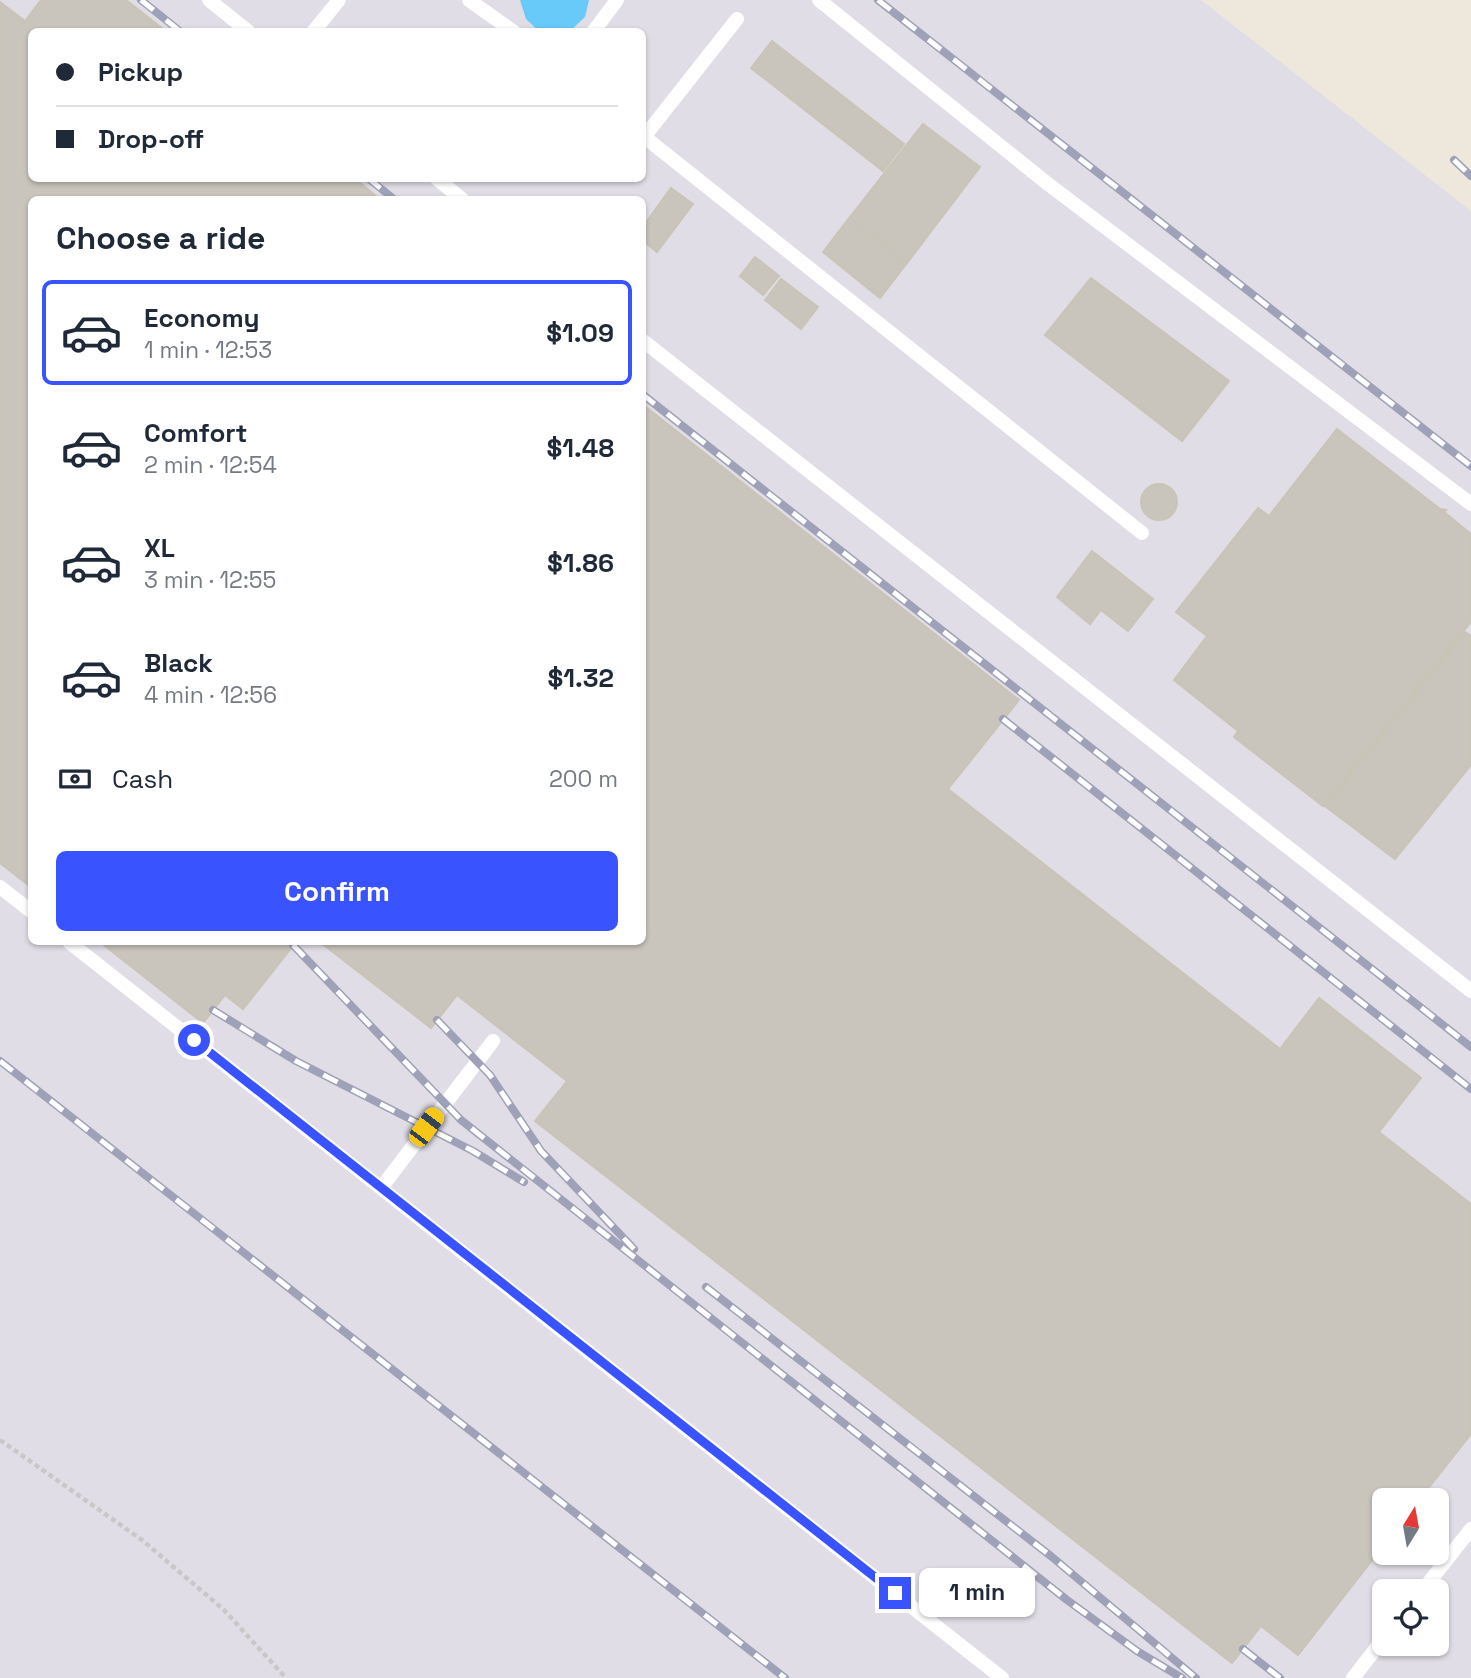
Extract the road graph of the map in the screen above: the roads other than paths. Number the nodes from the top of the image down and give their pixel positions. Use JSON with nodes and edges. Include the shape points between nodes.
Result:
{"nodes":[{"id":1,"x":209,"y":0,"type":"edge"},
{"id":2,"x":339,"y":0,"type":"edge"},
{"id":3,"x":469,"y":0,"type":"edge"},
{"id":4,"x":617,"y":0,"type":"edge"},
{"id":5,"x":819,"y":0,"type":"edge"},
{"id":6,"x":737,"y":19,"type":"dead end"},
{"id":7,"x":244,"y":28,"type":"edge"},
{"id":8,"x":316,"y":28,"type":"edge"},
{"id":9,"x":508,"y":28,"type":"edge"},
{"id":10,"x":596,"y":28,"type":"edge"},
{"id":11,"x":646,"y":132,"type":"edge"},
{"id":12,"x":646,"y":138,"type":"edge"},
{"id":13,"x":441,"y":182,"type":"edge"},
{"id":14,"x":458,"y":196,"type":"edge"},
{"id":15,"x":646,"y":344,"type":"edge"},
{"id":16,"x":1471,"y":504,"type":"edge"},
{"id":17,"x":1142,"y":533,"type":"dead end"},
{"id":18,"x":0,"y":887,"type":"edge"},
{"id":19,"x":28,"y":909,"type":"edge"},
{"id":20,"x":73,"y":945,"type":"edge"},
{"id":21,"x":1471,"y":991,"type":"edge"},
{"id":22,"x":493,"y":1041,"type":"dead end"},
{"id":23,"x":381,"y":1188,"type":"junction"},
{"id":24,"x":1471,"y":1529,"type":"edge"},
{"id":25,"x":1431,"y":1579,"type":"edge"},
{"id":26,"x":1372,"y":1653,"type":"edge"},
{"id":27,"x":1002,"y":1678,"type":"edge"},
{"id":28,"x":1353,"y":1678,"type":"edge"}],
"edges":[{"from":1,"to":7,"type":"lane"},
{"from":2,"to":8,"type":"lane"},
{"from":3,"to":9,"type":"lane"},
{"from":4,"to":10,"type":"lane"},
{"from":5,"to":16,"type":"lane","via":[[1048,184]]},
{"from":6,"to":11,"type":"lane"},
{"from":12,"to":17,"type":"lane"},
{"from":13,"to":14,"type":"lane"},
{"from":15,"to":21,"type":"lane"},
{"from":18,"to":19,"type":"lane"},
{"from":20,"to":23,"type":"lane"},
{"from":22,"to":23,"type":"lane"},
{"from":23,"to":27,"type":"lane"},
{"from":24,"to":25,"type":"lane"},
{"from":26,"to":28,"type":"lane"}]}
